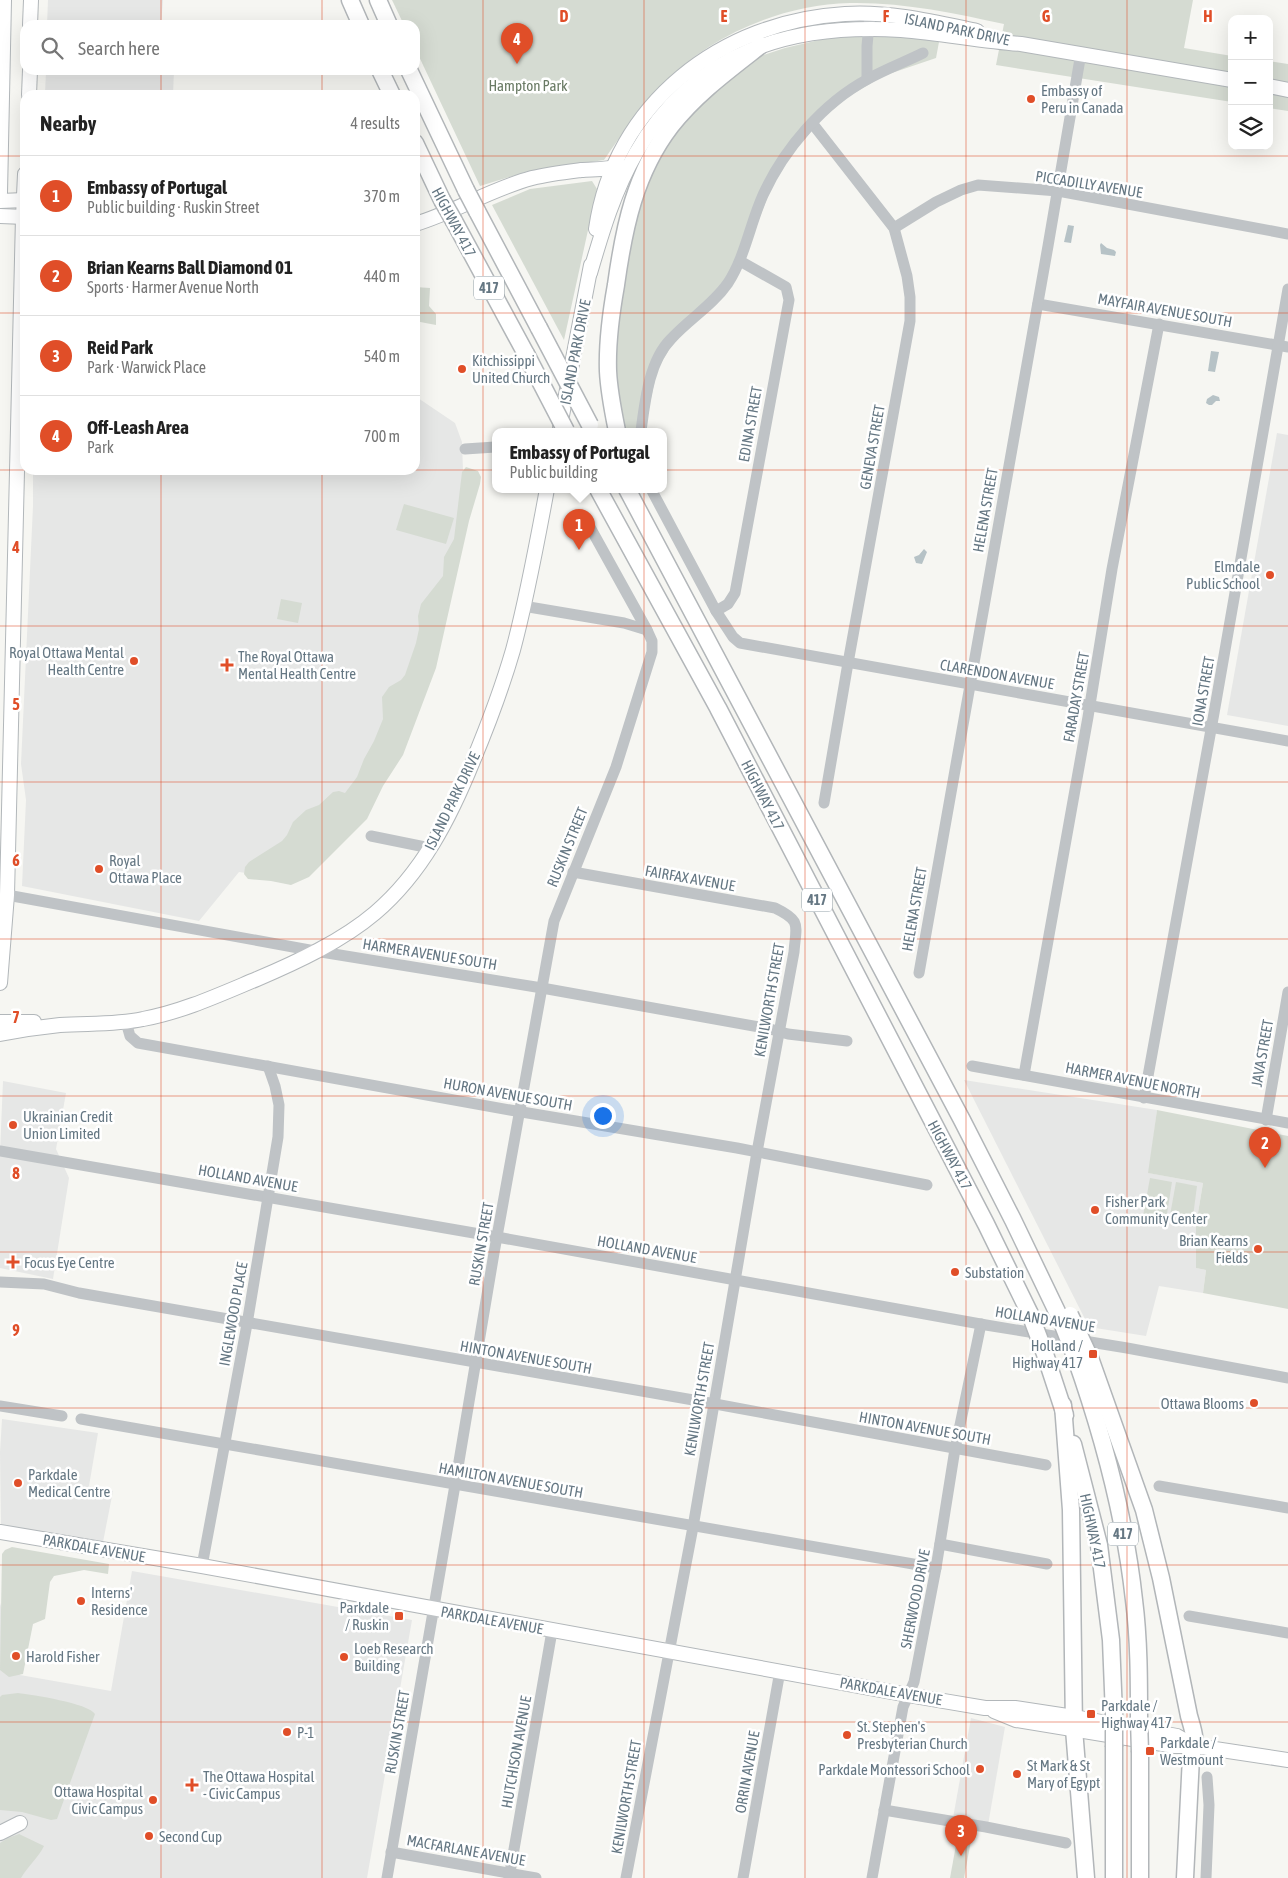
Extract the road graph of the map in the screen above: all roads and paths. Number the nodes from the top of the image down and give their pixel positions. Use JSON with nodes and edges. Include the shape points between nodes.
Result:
{"nodes":[{"id":1,"x":4,"y":0,"type":"edge"},
{"id":2,"x":31,"y":0,"type":"edge"},
{"id":3,"x":350,"y":0,"type":"edge"},
{"id":4,"x":378,"y":0,"type":"edge"},
{"id":5,"x":870,"y":14,"type":"junction"},
{"id":6,"x":30,"y":20,"type":"edge"},
{"id":7,"x":358,"y":20,"type":"edge"},
{"id":8,"x":387,"y":20,"type":"edge"},
{"id":9,"x":869,"y":29,"type":"junction"},
{"id":10,"x":1021,"y":44,"type":"junction"},
{"id":11,"x":761,"y":45,"type":"junction"},
{"id":12,"x":1081,"y":52,"type":"junction"},
{"id":13,"x":923,"y":53,"type":"dead end"},
{"id":14,"x":30,"y":75,"type":"edge"},
{"id":15,"x":382,"y":75,"type":"edge"},
{"id":16,"x":411,"y":75,"type":"edge"},
{"id":17,"x":867,"y":79,"type":"junction"},
{"id":18,"x":1228,"y":79,"type":"edge"},
{"id":19,"x":1273,"y":87,"type":"edge"},
{"id":20,"x":29,"y":90,"type":"edge"},
{"id":21,"x":390,"y":90,"type":"edge"},
{"id":22,"x":418,"y":90,"type":"edge"},
{"id":23,"x":1288,"y":90,"type":"edge"},
{"id":24,"x":420,"y":93,"type":"edge"},
{"id":25,"x":812,"y":123,"type":"junction"},
{"id":26,"x":420,"y":154,"type":"edge"},
{"id":27,"x":636,"y":154,"type":"junction"},
{"id":28,"x":612,"y":168,"type":"junction"},
{"id":29,"x":1058,"y":192,"type":"junction"},
{"id":30,"x":0,"y":193,"type":"edge"},
{"id":31,"x":20,"y":200,"type":"edge"},
{"id":32,"x":0,"y":201,"type":"edge"},
{"id":33,"x":0,"y":216,"type":"edge"},
{"id":34,"x":20,"y":217,"type":"edge"},
{"id":35,"x":420,"y":222,"type":"edge"},
{"id":36,"x":894,"y":228,"type":"junction"},
{"id":37,"x":1288,"y":234,"type":"edge"},
{"id":38,"x":740,"y":261,"type":"junction"},
{"id":39,"x":590,"y":273,"type":"junction"},
{"id":40,"x":1288,"y":289,"type":"edge"},
{"id":41,"x":1038,"y":304,"type":"junction"},
{"id":42,"x":1158,"y":324,"type":"junction"},
{"id":43,"x":20,"y":334,"type":"edge"},
{"id":44,"x":1284,"y":346,"type":"edge"},
{"id":45,"x":560,"y":428,"type":"edge"},
{"id":46,"x":564,"y":428,"type":"edge"},
{"id":47,"x":592,"y":428,"type":"edge"},
{"id":48,"x":616,"y":428,"type":"edge"},
{"id":49,"x":642,"y":428,"type":"edge"},
{"id":50,"x":492,"y":447,"type":"edge"},
{"id":51,"x":465,"y":449,"type":"dead end"},
{"id":52,"x":546,"y":493,"type":"edge"},
{"id":53,"x":600,"y":493,"type":"edge"},
{"id":54,"x":629,"y":493,"type":"edge"},
{"id":55,"x":634,"y":493,"type":"edge"},
{"id":56,"x":653,"y":493,"type":"edge"},
{"id":57,"x":641,"y":513,"type":"junction"},
{"id":58,"x":586,"y":520,"type":"dead end"},
{"id":59,"x":523,"y":606,"type":"junction"},
{"id":60,"x":716,"y":610,"type":"junction"},
{"id":61,"x":647,"y":630,"type":"junction"},
{"id":62,"x":848,"y":663,"type":"junction"},
{"id":63,"x":969,"y":684,"type":"junction"},
{"id":64,"x":1090,"y":706,"type":"junction"},
{"id":65,"x":1212,"y":727,"type":"junction"},
{"id":66,"x":1288,"y":741,"type":"edge"},
{"id":67,"x":5,"y":771,"type":"edge"},
{"id":68,"x":824,"y":803,"type":"dead end"},
{"id":69,"x":371,"y":836,"type":"dead end"},
{"id":70,"x":430,"y":848,"type":"junction"},
{"id":71,"x":573,"y":872,"type":"junction"},
{"id":72,"x":7,"y":895,"type":"junction"},
{"id":73,"x":796,"y":925,"type":"joint"},
{"id":74,"x":315,"y":951,"type":"junction"},
{"id":75,"x":918,"y":973,"type":"dead end"},
{"id":76,"x":0,"y":983,"type":"edge"},
{"id":77,"x":542,"y":988,"type":"junction"},
{"id":78,"x":1288,"y":992,"type":"edge"},
{"id":79,"x":0,"y":1022,"type":"edge"},
{"id":80,"x":126,"y":1022,"type":"junction"},
{"id":81,"x":60,"y":1025,"type":"junction"},
{"id":82,"x":779,"y":1032,"type":"junction"},
{"id":83,"x":0,"y":1034,"type":"edge"},
{"id":84,"x":847,"y":1041,"type":"dead end"},
{"id":85,"x":268,"y":1066,"type":"junction"},
{"id":86,"x":972,"y":1066,"type":"dead end"},
{"id":87,"x":1024,"y":1075,"type":"junction"},
{"id":88,"x":1144,"y":1098,"type":"junction"},
{"id":89,"x":519,"y":1112,"type":"junction"},
{"id":90,"x":1266,"y":1120,"type":"junction"},
{"id":91,"x":1288,"y":1124,"type":"edge"},
{"id":92,"x":0,"y":1151,"type":"edge"},
{"id":93,"x":756,"y":1152,"type":"junction"},
{"id":94,"x":927,"y":1185,"type":"dead end"},
{"id":95,"x":268,"y":1197,"type":"junction"},
{"id":96,"x":497,"y":1237,"type":"junction"},
{"id":97,"x":734,"y":1280,"type":"junction"},
{"id":98,"x":0,"y":1282,"type":"edge"},
{"id":99,"x":247,"y":1324,"type":"junction"},
{"id":100,"x":981,"y":1324,"type":"junction"},
{"id":101,"x":1082,"y":1357,"type":"junction"},
{"id":102,"x":476,"y":1364,"type":"junction"},
{"id":103,"x":1288,"y":1378,"type":"edge"},
{"id":104,"x":713,"y":1404,"type":"junction"},
{"id":105,"x":1062,"y":1404,"type":"junction"},
{"id":106,"x":0,"y":1406,"type":"edge"},
{"id":107,"x":62,"y":1416,"type":"dead end"},
{"id":108,"x":81,"y":1419,"type":"dead end"},
{"id":109,"x":224,"y":1445,"type":"junction"},
{"id":110,"x":955,"y":1449,"type":"junction"},
{"id":111,"x":1046,"y":1465,"type":"dead end"},
{"id":112,"x":455,"y":1486,"type":"junction"},
{"id":113,"x":1160,"y":1486,"type":"dead end"},
{"id":114,"x":1288,"y":1508,"type":"edge"},
{"id":115,"x":693,"y":1527,"type":"junction"},
{"id":116,"x":0,"y":1532,"type":"edge"},
{"id":117,"x":940,"y":1544,"type":"junction"},
{"id":118,"x":1047,"y":1564,"type":"dead end"},
{"id":119,"x":202,"y":1566,"type":"junction"},
{"id":120,"x":936,"y":1568,"type":"junction"},
{"id":121,"x":433,"y":1609,"type":"junction"},
{"id":122,"x":1188,"y":1616,"type":"dead end"},
{"id":123,"x":552,"y":1631,"type":"junction"},
{"id":124,"x":1288,"y":1633,"type":"edge"},
{"id":125,"x":668,"y":1651,"type":"junction"},
{"id":126,"x":780,"y":1671,"type":"junction"},
{"id":127,"x":908,"y":1695,"type":"junction"},
{"id":128,"x":1074,"y":1723,"type":"junction"},
{"id":129,"x":1195,"y":1746,"type":"junction"},
{"id":130,"x":1288,"y":1760,"type":"edge"},
{"id":131,"x":1207,"y":1777,"type":"dead end"},
{"id":132,"x":884,"y":1810,"type":"junction"},
{"id":133,"x":20,"y":1822,"type":"dead end"},
{"id":134,"x":0,"y":1833,"type":"edge"},
{"id":135,"x":1066,"y":1843,"type":"dead end"},
{"id":136,"x":391,"y":1852,"type":"junction"},
{"id":137,"x":509,"y":1876,"type":"edge"},
{"id":138,"x":387,"y":1878,"type":"edge"},
{"id":139,"x":536,"y":1878,"type":"edge"},
{"id":140,"x":626,"y":1878,"type":"edge"},
{"id":141,"x":743,"y":1878,"type":"edge"},
{"id":142,"x":872,"y":1878,"type":"edge"},
{"id":143,"x":1086,"y":1878,"type":"edge"},
{"id":144,"x":1114,"y":1878,"type":"edge"},
{"id":145,"x":1140,"y":1878,"type":"edge"},
{"id":146,"x":1185,"y":1878,"type":"edge"},
{"id":147,"x":1206,"y":1878,"type":"edge"}],
"edges":[{"from":1,"to":30,"type":"main road"},
{"from":2,"to":6,"type":"main road"},
{"from":3,"to":7,"type":"highway"},
{"from":4,"to":8,"type":"highway"},
{"from":5,"to":9,"type":"street"},
{"from":5,"to":10,"type":"main road","name":"ISLAND PARK DRIVE","via":[[923,20],[988,33]]},
{"from":5,"to":28,"type":"main road","name":"ISLAND PARK DRIVE","via":[[824,16],[783,23],[755,32],[716,52],[680,78],[649,109]]},
{"from":9,"to":10,"type":"main road","name":"ISLAND PARK DRIVE","via":[[925,32]]},
{"from":9,"to":11,"type":"main road","name":"ISLAND PARK DRIVE","via":[[818,32]]},
{"from":9,"to":17,"type":"street"},
{"from":10,"to":12,"type":"main road","name":"ISLAND PARK DRIVE"},
{"from":11,"to":27,"type":"main road","name":"ISLAND PARK DRIVE","via":[[728,60],[692,85],[660,118]]},
{"from":11,"to":48,"type":"highway","via":[[690,103],[658,145],[639,182],[623,237],[609,332],[609,385]]},
{"from":12,"to":18,"type":"main road","name":"ISLAND PARK DRIVE"},
{"from":12,"to":29,"type":"street","name":"HELENA STREET"},
{"from":13,"to":17,"type":"street"},
{"from":14,"to":20,"type":"main road"},
{"from":15,"to":21,"type":"highway"},
{"from":16,"to":22,"type":"highway","number":"417","bridge":true},
{"from":17,"to":25,"type":"street"},
{"from":19,"to":23,"type":"main road"},
{"from":24,"to":47,"type":"highway","number":"417","bridge":true,"via":[[477,212]]},
{"from":25,"to":36,"type":"street","name":"GENEVA STREET"},
{"from":25,"to":38,"type":"street","via":[[768,185]]},
{"from":26,"to":46,"type":"highway","name":"HIGHWAY 417","number":"417","bridge":true},
{"from":27,"to":28,"type":"main road"},
{"from":27,"to":39,"type":"main road","name":"ISLAND PARK DRIVE","via":[[609,212]]},
{"from":28,"to":35,"type":"main road","via":[[529,179]]},
{"from":28,"to":39,"type":"main road","name":"ISLAND PARK DRIVE","via":[[598,218]]},
{"from":29,"to":36,"type":"street","name":"PICCADILLY AVENUE","via":[[978,185],[936,202]]},
{"from":29,"to":37,"type":"street","name":"PICCADILLY AVENUE"},
{"from":29,"to":41,"type":"street","name":"HELENA STREET"},
{"from":31,"to":32,"type":"main road"},
{"from":33,"to":34,"type":"main road"},
{"from":36,"to":62,"type":"street","name":"GENEVA STREET","via":[[907,276],[910,321]]},
{"from":38,"to":49,"type":"street","via":[[718,296],[660,352],[651,378]]},
{"from":38,"to":60,"type":"street","name":"EDINA STREET","via":[[786,287],[789,300],[735,593],[728,604]]},
{"from":39,"to":45,"type":"main road","name":"ISLAND PARK DRIVE"},
{"from":40,"to":44,"type":"street","name":"IONA STREET"},
{"from":41,"to":42,"type":"street","name":"MAYFAIR AVENUE SOUTH"},
{"from":41,"to":63,"type":"street","name":"HELENA STREET"},
{"from":42,"to":44,"type":"street","name":"MAYFAIR AVENUE SOUTH"},
{"from":42,"to":64,"type":"street","name":"FARADAY STREET"},
{"from":43,"to":67,"type":"main road"},
{"from":44,"to":65,"type":"street","name":"IONA STREET"},
{"from":50,"to":51,"type":"street"},
{"from":52,"to":59,"type":"main road","name":"ISLAND PARK DRIVE"},
{"from":53,"to":105,"type":"highway","name":"HIGHWAY 417","number":"417","bridge":true,"via":[[718,708],[986,1224],[1030,1314]]},
{"from":54,"to":57,"type":"highway","number":"417"},
{"from":55,"to":57,"type":"highway"},
{"from":56,"to":60,"type":"street","name":"CLARENDON AVENUE"},
{"from":57,"to":101,"type":"highway","number":"417","bridge":true,"via":[[1066,1318]]},
{"from":58,"to":61,"type":"street","name":"RUSKIN STREET"},
{"from":59,"to":61,"type":"street","via":[[624,623]]},
{"from":59,"to":70,"type":"main road","name":"ISLAND PARK DRIVE","via":[[508,667],[485,732],[456,801]]},
{"from":60,"to":62,"type":"street","name":"CLARENDON AVENUE","via":[[740,643]]},
{"from":61,"to":71,"type":"street","name":"RUSKIN STREET","via":[[652,652],[616,767]]},
{"from":62,"to":63,"type":"street","name":"CLARENDON AVENUE"},
{"from":62,"to":68,"type":"street","name":"GENEVA STREET"},
{"from":63,"to":64,"type":"street","name":"CLARENDON AVENUE"},
{"from":63,"to":75,"type":"street","name":"HELENA STREET"},
{"from":64,"to":65,"type":"street","name":"CLARENDON AVENUE"},
{"from":64,"to":87,"type":"street","name":"FARADAY STREET"},
{"from":65,"to":66,"type":"street","name":"CLARENDON AVENUE"},
{"from":65,"to":88,"type":"street","name":"IONA STREET"},
{"from":67,"to":72,"type":"main road"},
{"from":69,"to":70,"type":"street"},
{"from":70,"to":74,"type":"main road","name":"ISLAND PARK DRIVE","via":[[410,878],[375,914]]},
{"from":71,"to":73,"type":"street","name":"FAIRFAX AVENUE","via":[[775,908],[793,918]]},
{"from":71,"to":77,"type":"street","name":"RUSKIN STREET","via":[[554,921]]},
{"from":72,"to":74,"type":"street","name":"HARMER AVENUE SOUTH"},
{"from":72,"to":76,"type":"main road"},
{"from":73,"to":82,"type":"street","name":"KENILWORTH STREET"},
{"from":74,"to":77,"type":"street","name":"HARMER AVENUE SOUTH"},
{"from":74,"to":80,"type":"main road","name":"ISLAND PARK DRIVE","via":[[228,991],[164,1014]]},
{"from":77,"to":82,"type":"street","name":"HARMER AVENUE SOUTH"},
{"from":77,"to":89,"type":"street","name":"RUSKIN STREET"},
{"from":78,"to":90,"type":"street","name":"JAVA STREET"},
{"from":79,"to":81,"type":"main road","name":"ISLAND PARK DRIVE"},
{"from":80,"to":81,"type":"main road","name":"ISLAND PARK DRIVE"},
{"from":80,"to":85,"type":"street","name":"HURON AVENUE SOUTH","via":[[135,1042]]},
{"from":81,"to":83,"type":"main road","name":"ISLAND PARK DRIVE"},
{"from":82,"to":84,"type":"street","name":"HARMER AVENUE SOUTH"},
{"from":82,"to":93,"type":"street","name":"KENILWORTH STREET"},
{"from":85,"to":89,"type":"street","name":"HURON AVENUE SOUTH"},
{"from":85,"to":95,"type":"street","name":"INGLEWOOD PLACE","via":[[279,1105],[278,1137]]},
{"from":86,"to":87,"type":"street","name":"HARMER AVENUE NORTH"},
{"from":87,"to":88,"type":"street","name":"HARMER AVENUE NORTH"},
{"from":88,"to":90,"type":"street","name":"HARMER AVENUE NORTH"},
{"from":89,"to":93,"type":"street","name":"HURON AVENUE SOUTH"},
{"from":89,"to":96,"type":"street","name":"RUSKIN STREET"},
{"from":90,"to":91,"type":"street","name":"HARMER AVENUE NORTH"},
{"from":92,"to":95,"type":"street","name":"HOLLAND AVENUE"},
{"from":93,"to":94,"type":"street","name":"HURON AVENUE SOUTH"},
{"from":93,"to":97,"type":"street","name":"KENILWORTH STREET"},
{"from":95,"to":96,"type":"street","name":"HOLLAND AVENUE"},
{"from":95,"to":99,"type":"street","name":"INGLEWOOD PLACE"},
{"from":96,"to":97,"type":"street","name":"HOLLAND AVENUE"},
{"from":96,"to":102,"type":"street","name":"RUSKIN STREET"},
{"from":97,"to":100,"type":"street","name":"HOLLAND AVENUE"},
{"from":97,"to":104,"type":"street","name":"KENILWORTH STREET"},
{"from":98,"to":99,"type":"street","name":"HINTON AVENUE SOUTH","via":[[49,1286]]},
{"from":99,"to":102,"type":"street","name":"HINTON AVENUE SOUTH"},
{"from":99,"to":109,"type":"street","name":"INGLEWOOD PLACE"},
{"from":100,"to":103,"type":"street","name":"HOLLAND AVENUE"},
{"from":100,"to":110,"type":"street","name":"SHERWOOD DRIVE"},
{"from":101,"to":129,"type":"highway","via":[[1144,1510]]},
{"from":101,"to":145,"type":"highway","number":"417","bridge":true,"via":[[1109,1461],[1134,1601],[1140,1752]]},
{"from":102,"to":104,"type":"street","name":"HINTON AVENUE SOUTH"},
{"from":102,"to":112,"type":"street","name":"RUSKIN STREET"},
{"from":104,"to":110,"type":"street","name":"HINTON AVENUE SOUTH"},
{"from":104,"to":115,"type":"street","name":"KENILWORTH STREET"},
{"from":105,"to":128,"type":"highway","via":[[1071,1510]]},
{"from":105,"to":144,"type":"highway","name":"HIGHWAY 417","number":"417","bridge":true,"via":[[1099,1545],[1111,1640]]},
{"from":106,"to":107,"type":"street"},
{"from":108,"to":109,"type":"street","name":"HAMILTON AVENUE SOUTH"},
{"from":109,"to":112,"type":"street","name":"HAMILTON AVENUE SOUTH"},
{"from":109,"to":119,"type":"street","name":"INGLEWOOD PLACE"},
{"from":110,"to":111,"type":"street","name":"HINTON AVENUE SOUTH"},
{"from":110,"to":117,"type":"street","name":"SHERWOOD DRIVE"},
{"from":112,"to":115,"type":"street","name":"HAMILTON AVENUE SOUTH"},
{"from":112,"to":121,"type":"street","name":"RUSKIN STREET"},
{"from":113,"to":114,"type":"street"},
{"from":115,"to":120,"type":"street","name":"HAMILTON AVENUE SOUTH"},
{"from":115,"to":125,"type":"street","name":"KENILWORTH STREET"},
{"from":116,"to":119,"type":"main road","name":"PARKDALE AVENUE"},
{"from":117,"to":118,"type":"street"},
{"from":117,"to":120,"type":"street","name":"SHERWOOD DRIVE"},
{"from":119,"to":121,"type":"main road","name":"PARKDALE AVENUE"},
{"from":120,"to":127,"type":"street","name":"SHERWOOD DRIVE","via":[[914,1682]]},
{"from":121,"to":123,"type":"main road","name":"PARKDALE AVENUE"},
{"from":121,"to":136,"type":"street","name":"RUSKIN STREET"},
{"from":122,"to":124,"type":"street"},
{"from":123,"to":125,"type":"main road","name":"PARKDALE AVENUE"},
{"from":123,"to":137,"type":"street","name":"HUTCHISON AVENUE"},
{"from":125,"to":126,"type":"main road","name":"PARKDALE AVENUE"},
{"from":125,"to":140,"type":"street","name":"KENILWORTH STREET"},
{"from":126,"to":127,"type":"main road","name":"PARKDALE AVENUE"},
{"from":126,"to":141,"type":"street","name":"ORRIN AVENUE"},
{"from":127,"to":128,"type":"main road","name":"PARKDALE AVENUE","via":[[985,1708],[1016,1720]]},
{"from":127,"to":132,"type":"street","name":"SHERWOOD DRIVE","via":[[902,1707]]},
{"from":128,"to":129,"type":"main road","name":"PARKDALE AVENUE","via":[[1176,1746]]},
{"from":128,"to":143,"type":"highway"},
{"from":129,"to":130,"type":"main road","name":"PARKDALE AVENUE"},
{"from":129,"to":146,"type":"highway","via":[[1191,1757]]},
{"from":131,"to":147,"type":"street","via":[[1210,1805]]},
{"from":132,"to":135,"type":"street"},
{"from":132,"to":142,"type":"street","name":"SHERWOOD DRIVE"},
{"from":133,"to":134,"type":"main road"},
{"from":136,"to":137,"type":"street","name":"MACFARLANE AVENUE"},
{"from":136,"to":138,"type":"street","name":"RUSKIN STREET"},
{"from":137,"to":139,"type":"street","name":"MACFARLANE AVENUE"}]}
